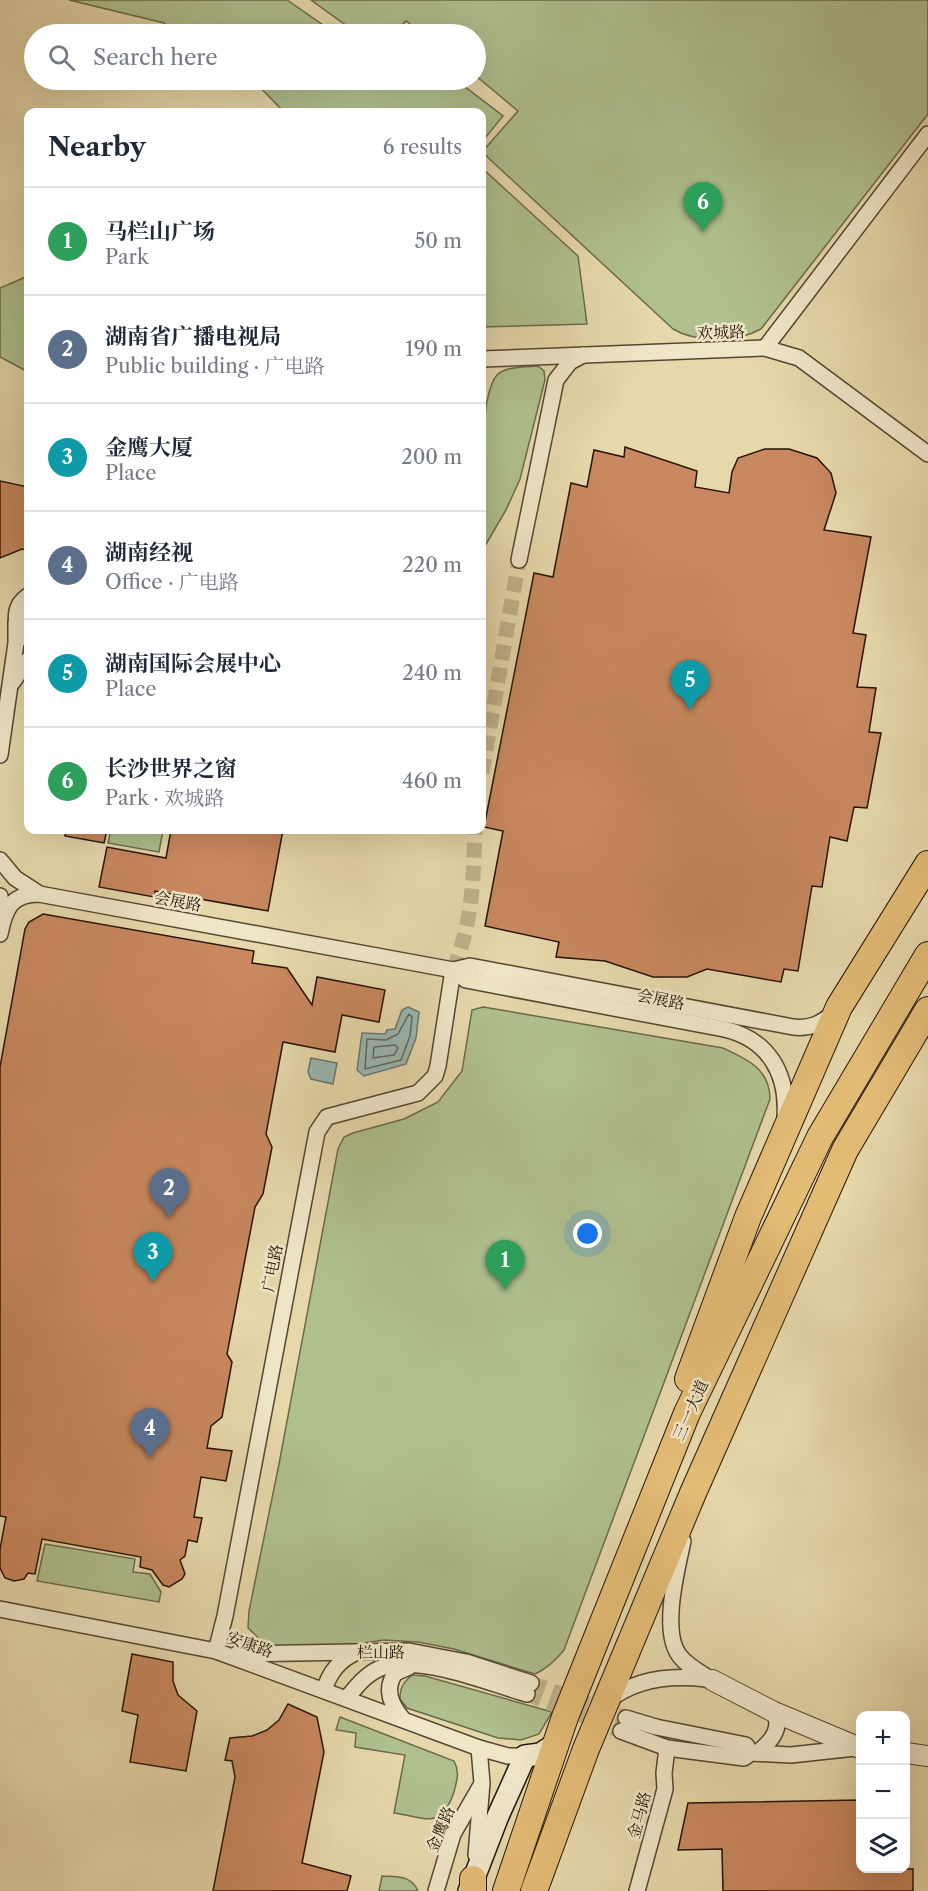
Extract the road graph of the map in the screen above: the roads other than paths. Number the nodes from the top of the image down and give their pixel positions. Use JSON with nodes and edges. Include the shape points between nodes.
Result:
{"nodes":[{"id":1,"x":928,"y":134,"type":"edge"},
{"id":2,"x":765,"y":348,"type":"junction"},
{"id":3,"x":583,"y":355,"type":"junction"},
{"id":4,"x":486,"y":359,"type":"edge"},
{"id":5,"x":928,"y":454,"type":"edge"},
{"id":6,"x":519,"y":560,"type":"tunnel mouth"},
{"id":7,"x":24,"y":600,"type":"edge"},
{"id":8,"x":16,"y":622,"type":"junction"},
{"id":9,"x":24,"y":636,"type":"edge"},
{"id":10,"x":24,"y":666,"type":"edge"},
{"id":11,"x":7,"y":694,"type":"junction"},
{"id":12,"x":0,"y":755,"type":"edge"},
{"id":13,"x":0,"y":860,"type":"edge"},
{"id":14,"x":928,"y":864,"type":"edge"},
{"id":15,"x":39,"y":894,"type":"junction"},
{"id":16,"x":0,"y":896,"type":"edge"},
{"id":17,"x":1,"y":929,"type":"edge"},
{"id":18,"x":928,"y":955,"type":"edge"},
{"id":19,"x":453,"y":969,"type":"junction"},
{"id":20,"x":839,"y":1007,"type":"junction"},
{"id":21,"x":928,"y":1010,"type":"edge"},
{"id":22,"x":780,"y":1143,"type":"junction"},
{"id":23,"x":693,"y":1493,"type":"junction"},
{"id":24,"x":0,"y":1609,"type":"edge"},
{"id":25,"x":360,"y":1651,"type":"junction"},
{"id":26,"x":222,"y":1652,"type":"junction"},
{"id":27,"x":587,"y":1662,"type":"junction"},
{"id":28,"x":411,"y":1667,"type":"junction"},
{"id":29,"x":712,"y":1680,"type":"junction"},
{"id":30,"x":324,"y":1690,"type":"junction"},
{"id":31,"x":347,"y":1698,"type":"junction"},
{"id":32,"x":605,"y":1704,"type":"junction"},
{"id":33,"x":774,"y":1712,"type":"junction"},
{"id":34,"x":402,"y":1718,"type":"junction"},
{"id":35,"x":557,"y":1743,"type":"junction"},
{"id":36,"x":856,"y":1747,"type":"edge"},
{"id":37,"x":479,"y":1748,"type":"junction"},
{"id":38,"x":667,"y":1748,"type":"junction"},
{"id":39,"x":856,"y":1748,"type":"edge"},
{"id":40,"x":754,"y":1753,"type":"junction"},
{"id":41,"x":910,"y":1753,"type":"edge"},
{"id":42,"x":928,"y":1755,"type":"edge"},
{"id":43,"x":525,"y":1756,"type":"junction"},
{"id":44,"x":482,"y":1783,"type":"junction"},
{"id":45,"x":472,"y":1887,"type":"edge"},
{"id":46,"x":436,"y":1891,"type":"edge"},
{"id":47,"x":506,"y":1891,"type":"edge"},
{"id":48,"x":534,"y":1891,"type":"edge"},
{"id":49,"x":637,"y":1891,"type":"edge"}],
"edges":[{"from":1,"to":2,"type":"street"},
{"from":2,"to":3,"type":"street","name":"欢城路"},
{"from":2,"to":5,"type":"street","name":"欢城路","via":[[799,358]]},
{"from":3,"to":4,"type":"street","name":"欢城路"},
{"from":3,"to":6,"type":"street","via":[[570,362],[556,380]]},
{"from":7,"to":8,"type":"street"},
{"from":8,"to":9,"type":"street"},
{"from":8,"to":11,"type":"street"},
{"from":10,"to":11,"type":"street"},
{"from":11,"to":12,"type":"street"},
{"from":13,"to":15,"type":"street","via":[[15,878]]},
{"from":14,"to":20,"type":"highway"},
{"from":15,"to":17,"type":"street","via":[[15,899]]},
{"from":15,"to":19,"type":"street","name":"会展路"},
{"from":16,"to":17,"type":"street"},
{"from":18,"to":27,"type":"highway","name":"三一大道","via":[[820,1137],[687,1413]]},
{"from":19,"to":20,"type":"street","name":"会展路","via":[[470,966],[793,1027],[819,1024]]},
{"from":19,"to":22,"type":"street","name":"会展路","via":[[466,980],[734,1031],[755,1041],[773,1057],[783,1085],[786,1110]]},
{"from":19,"to":26,"type":"street","name":"广电路","via":[[438,1066],[429,1083],[418,1093],[327,1117],[317,1132],[227,1605]]},
{"from":20,"to":22,"type":"highway"},
{"from":21,"to":23,"type":"highway","via":[[845,1150]]},
{"from":22,"to":27,"type":"highway","via":[[715,1302]]},
{"from":23,"to":29,"type":"street","via":[[676,1572],[670,1633],[680,1656]]},
{"from":23,"to":32,"type":"highway"},
{"from":24,"to":26,"type":"street","name":"安康路"},
{"from":25,"to":26,"type":"street","name":"栏山路"},
{"from":25,"to":28,"type":"street","name":"栏山路","via":[[429,1654],[466,1662],[529,1689],[445,1670]]},
{"from":25,"to":30,"type":"street","via":[[339,1663]]},
{"from":26,"to":30,"type":"street","name":"安康路"},
{"from":27,"to":35,"type":"highway","name":"三一大道"},
{"from":28,"to":31,"type":"street","name":"栏山路","via":[[391,1665],[367,1676]]},
{"from":28,"to":34,"type":"street","via":[[395,1673],[389,1688],[392,1706]]},
{"from":29,"to":32,"type":"street","via":[[658,1678],[617,1693]]},
{"from":29,"to":33,"type":"street"},
{"from":30,"to":31,"type":"street","name":"安康路"},
{"from":31,"to":34,"type":"street","name":"安康路"},
{"from":32,"to":48,"type":"highway"},
{"from":33,"to":36,"type":"street"},
{"from":33,"to":40,"type":"street","via":[[776,1730],[769,1743]]},
{"from":34,"to":37,"type":"street","name":"安康路"},
{"from":35,"to":43,"type":"main road","via":[[540,1754]]},
{"from":35,"to":47,"type":"highway","name":"三一大道"},
{"from":37,"to":43,"type":"street","name":"安康路"},
{"from":37,"to":44,"type":"street"},
{"from":38,"to":40,"type":"street","via":[[744,1758]]},
{"from":38,"to":40,"type":"street","via":[[624,1724],[746,1745]]},
{"from":38,"to":49,"type":"street","name":"金马路","via":[[665,1789]]},
{"from":39,"to":40,"type":"street","via":[[791,1755]]},
{"from":41,"to":42,"type":"street"},
{"from":43,"to":45,"type":"main road"},
{"from":44,"to":45,"type":"street"},
{"from":44,"to":46,"type":"street","name":"金鹰路","via":[[453,1834]]}]}
